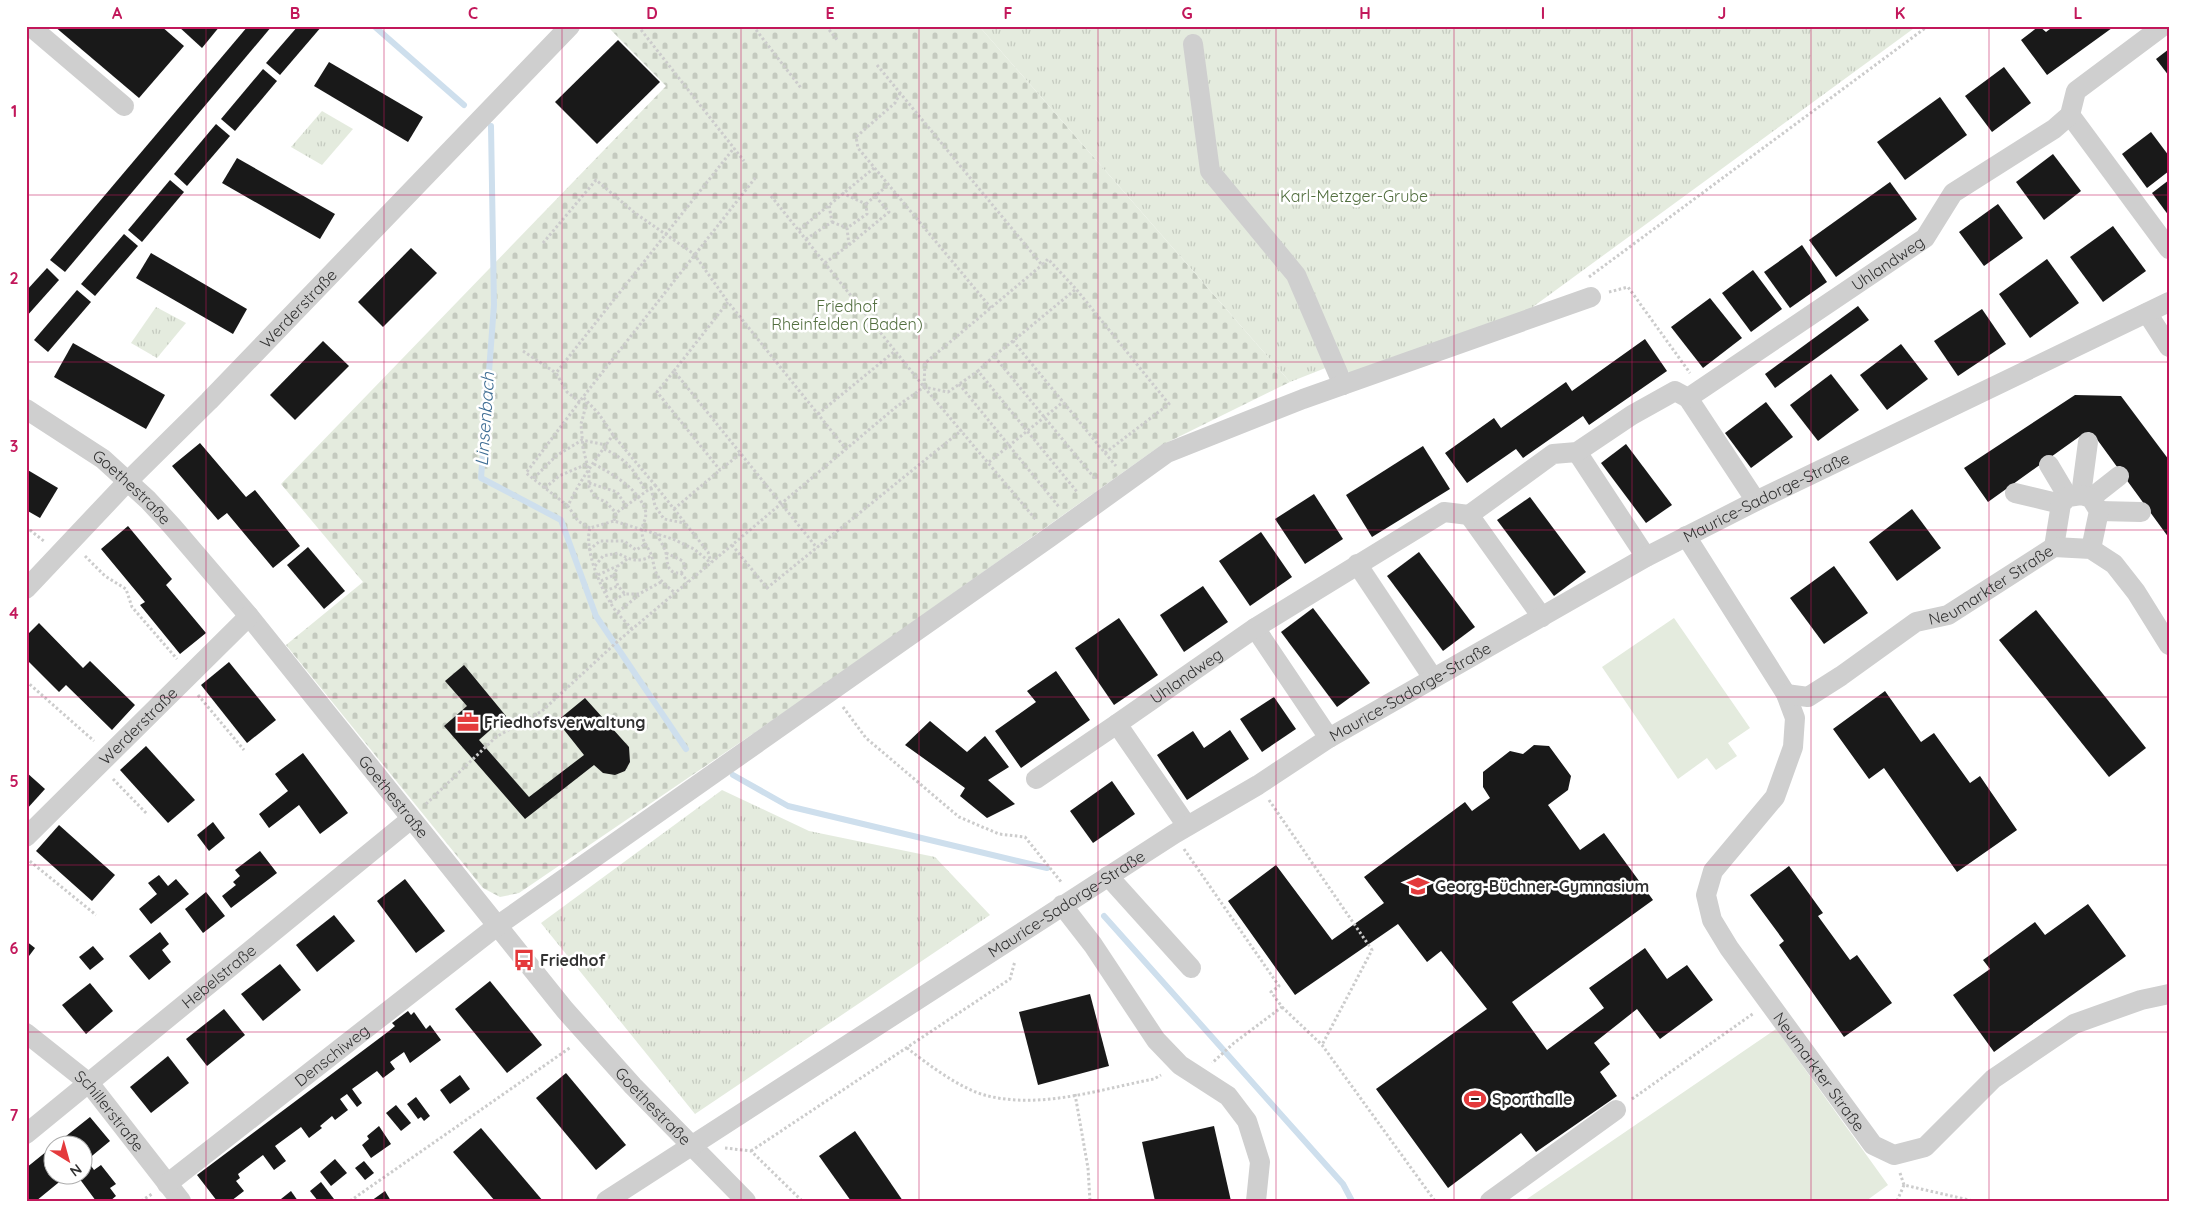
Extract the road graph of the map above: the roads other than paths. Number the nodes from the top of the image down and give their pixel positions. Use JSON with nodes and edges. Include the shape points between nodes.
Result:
{"nodes":[{"id":1,"x":30,"y":26,"type":"edge"},
{"id":2,"x":570,"y":26,"type":"edge"},
{"id":3,"x":2163,"y":26,"type":"edge"},
{"id":4,"x":1193,"y":44,"type":"dead end"},
{"id":5,"x":124,"y":106,"type":"dead end"},
{"id":6,"x":2070,"y":116,"type":"junction"},
{"id":7,"x":2169,"y":249,"type":"edge"},
{"id":8,"x":1589,"y":288,"type":"road end"},
{"id":9,"x":2169,"y":302,"type":"edge"},
{"id":10,"x":2146,"y":314,"type":"junction"},
{"id":11,"x":2169,"y":347,"type":"edge"},
{"id":12,"x":1343,"y":385,"type":"junction"},
{"id":13,"x":1695,"y":393,"type":"junction"},
{"id":14,"x":26,"y":409,"type":"edge"},
{"id":15,"x":2088,"y":442,"type":"dead end"},
{"id":16,"x":1577,"y":452,"type":"junction"},
{"id":17,"x":2049,"y":465,"type":"dead end"},
{"id":18,"x":2119,"y":476,"type":"dead end"},
{"id":19,"x":128,"y":481,"type":"junction"},
{"id":20,"x":2015,"y":493,"type":"dead end"},
{"id":21,"x":1756,"y":501,"type":"junction"},
{"id":22,"x":2080,"y":501,"type":"junction"},
{"id":23,"x":2141,"y":512,"type":"dead end"},
{"id":24,"x":1469,"y":515,"type":"junction"},
{"id":25,"x":1686,"y":536,"type":"junction"},
{"id":26,"x":2054,"y":547,"type":"junction"},
{"id":27,"x":2091,"y":549,"type":"junction"},
{"id":28,"x":1646,"y":557,"type":"junction"},
{"id":29,"x":1357,"y":564,"type":"junction"},
{"id":30,"x":26,"y":589,"type":"edge"},
{"id":31,"x":249,"y":616,"type":"junction"},
{"id":32,"x":1542,"y":617,"type":"junction"},
{"id":33,"x":1255,"y":628,"type":"junction"},
{"id":34,"x":2169,"y":644,"type":"edge"},
{"id":35,"x":1433,"y":678,"type":"junction"},
{"id":36,"x":1786,"y":694,"type":"junction"},
{"id":37,"x":1117,"y":724,"type":"junction"},
{"id":38,"x":1329,"y":738,"type":"junction"},
{"id":39,"x":1036,"y":779,"type":"dead end"},
{"id":40,"x":411,"y":819,"type":"junction"},
{"id":41,"x":1180,"y":830,"type":"junction"},
{"id":42,"x":26,"y":837,"type":"edge"},
{"id":43,"x":1108,"y":876,"type":"junction"},
{"id":44,"x":1068,"y":902,"type":"junction"},
{"id":45,"x":497,"y":926,"type":"junction"},
{"id":46,"x":1191,"y":968,"type":"dead end"},
{"id":47,"x":2169,"y":994,"type":"edge"},
{"id":48,"x":26,"y":1033,"type":"edge"},
{"id":49,"x":89,"y":1082,"type":"junction"},
{"id":50,"x":1616,"y":1110,"type":"road end"},
{"id":51,"x":26,"y":1134,"type":"edge"},
{"id":52,"x":689,"y":1145,"type":"junction"},
{"id":53,"x":167,"y":1184,"type":"junction"},
{"id":54,"x":181,"y":1201,"type":"edge"},
{"id":55,"x":606,"y":1201,"type":"edge"},
{"id":56,"x":746,"y":1201,"type":"edge"},
{"id":57,"x":1256,"y":1201,"type":"edge"},
{"id":58,"x":1490,"y":1201,"type":"edge"}],
"edges":[{"from":1,"to":5,"type":"street"},
{"from":2,"to":19,"type":"street","name":"Werderstraße","via":[[209,402]]},
{"from":3,"to":6,"type":"street","via":[[2076,91]]},
{"from":4,"to":12,"type":"street","via":[[1210,171],[1296,275]]},
{"from":6,"to":7,"type":"street"},
{"from":6,"to":13,"type":"street","name":"Uhlandweg","via":[[1952,193],[1925,238]]},
{"from":8,"to":12,"type":"street","name":"Denschiweg"},
{"from":9,"to":10,"type":"street","name":"Maurice-Sadorge-Straße"},
{"from":10,"to":11,"type":"street"},
{"from":10,"to":21,"type":"street","name":"Maurice-Sadorge-Straße"},
{"from":12,"to":45,"type":"street","name":"Denschiweg","via":[[1166,453]]},
{"from":13,"to":16,"type":"street","via":[[1675,391]]},
{"from":13,"to":21,"type":"street"},
{"from":14,"to":19,"type":"street","name":"Goethestraße","via":[[103,459]]},
{"from":15,"to":22,"type":"street"},
{"from":16,"to":24,"type":"street","via":[[1553,454]]},
{"from":16,"to":28,"type":"street"},
{"from":17,"to":22,"type":"street"},
{"from":18,"to":22,"type":"street"},
{"from":19,"to":30,"type":"street","name":"Werderstraße"},
{"from":19,"to":31,"type":"street","name":"Goethestraße","via":[[172,526]]},
{"from":20,"to":22,"type":"street"},
{"from":21,"to":25,"type":"street","name":"Maurice-Sadorge-Straße"},
{"from":22,"to":23,"type":"street"},
{"from":22,"to":26,"type":"street"},
{"from":22,"to":27,"type":"street"},
{"from":24,"to":29,"type":"street","name":"Uhlandweg","via":[[1444,512]]},
{"from":24,"to":32,"type":"street"},
{"from":25,"to":28,"type":"street","name":"Maurice-Sadorge-Straße"},
{"from":25,"to":36,"type":"street","name":"Neumarkter Straße"},
{"from":26,"to":27,"type":"street","name":"Neumarkter Straße"},
{"from":26,"to":36,"type":"street","name":"Neumarkter Straße","via":[[1948,615],[1916,622],[1808,696]]},
{"from":27,"to":34,"type":"street","via":[[2114,564]]},
{"from":28,"to":32,"type":"street","name":"Maurice-Sadorge-Straße"},
{"from":29,"to":33,"type":"street","name":"Uhlandweg"},
{"from":29,"to":35,"type":"street"},
{"from":31,"to":40,"type":"street","name":"Goethestraße"},
{"from":31,"to":42,"type":"street","name":"Werderstraße"},
{"from":32,"to":35,"type":"street","name":"Maurice-Sadorge-Straße"},
{"from":33,"to":37,"type":"street","name":"Uhlandweg"},
{"from":33,"to":38,"type":"street"},
{"from":35,"to":38,"type":"street","name":"Maurice-Sadorge-Straße"},
{"from":36,"to":47,"type":"street","name":"Neumarkter Straße","via":[[1795,718],[1794,747],[1775,796],[1713,871],[1706,895],[1712,920],[1729,948],[1873,1145],[1894,1155],[1925,1147],[1993,1079],[2074,1024],[2141,1000]]},
{"from":37,"to":39,"type":"street","name":"Uhlandweg"},
{"from":37,"to":41,"type":"street"},
{"from":38,"to":41,"type":"street","name":"Maurice-Sadorge-Straße","via":[[1258,785]]},
{"from":40,"to":45,"type":"street","name":"Goethestraße"},
{"from":40,"to":49,"type":"street","name":"Hebelstraße"},
{"from":41,"to":43,"type":"street","name":"Maurice-Sadorge-Straße"},
{"from":43,"to":44,"type":"street","name":"Maurice-Sadorge-Straße"},
{"from":43,"to":46,"type":"street"},
{"from":44,"to":52,"type":"street","name":"Maurice-Sadorge-Straße"},
{"from":44,"to":57,"type":"street","via":[[1156,1040],[1180,1065],[1228,1096],[1247,1121],[1260,1162]]},
{"from":45,"to":52,"type":"street","name":"Goethestraße","via":[[587,1035]]},
{"from":45,"to":53,"type":"street","name":"Denschiweg"},
{"from":48,"to":49,"type":"street","name":"Schillerstraße"},
{"from":49,"to":51,"type":"street","name":"Hebelstraße"},
{"from":49,"to":53,"type":"street","name":"Schillerstraße"},
{"from":50,"to":58,"type":"street"},
{"from":52,"to":55,"type":"street","name":"Maurice-Sadorge-Straße"},
{"from":52,"to":56,"type":"street","name":"Goethestraße"},
{"from":53,"to":54,"type":"street","name":"Schillerstraße"}]}
